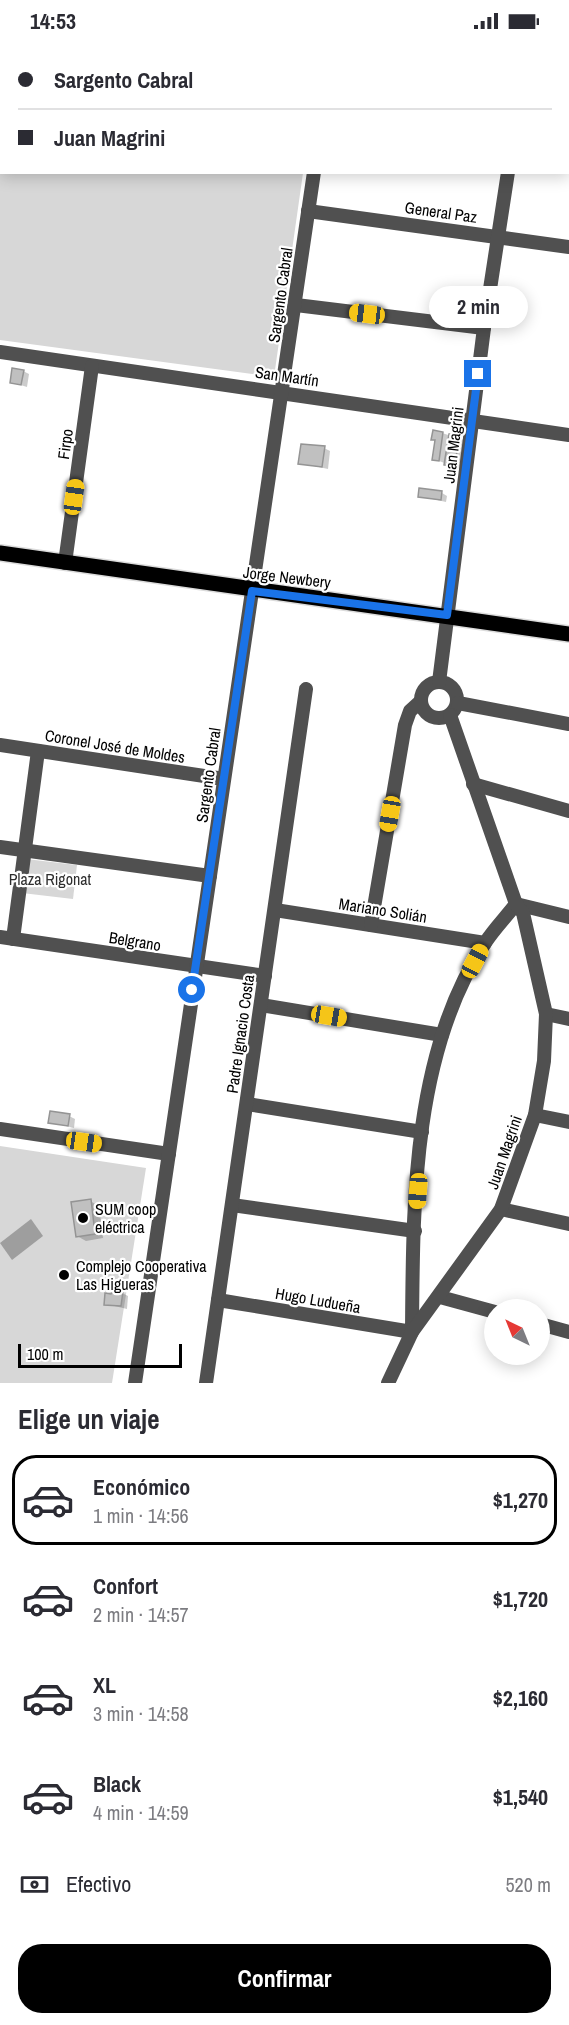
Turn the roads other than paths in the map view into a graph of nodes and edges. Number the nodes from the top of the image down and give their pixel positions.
1 (314, 174) edge
2 (508, 174) edge
3 (309, 211) junction
4 (499, 236) junction
5 (569, 247) edge
6 (296, 305) junction
7 (484, 328) junction
8 (0, 352) edge
9 (92, 366) junction
10 (283, 393) junction
11 (473, 420) junction
12 (569, 435) edge
13 (0, 554) edge
14 (65, 563) junction
15 (252, 591) junction
16 (447, 615) junction
17 (569, 634) edge
18 (439, 682) junction
19 (306, 689) dead end
20 (421, 700) junction
21 (458, 703) junction
22 (450, 716) junction
23 (569, 724) edge
24 (0, 745) edge
25 (38, 751) junction
26 (224, 779) junction
27 (473, 784) junction
28 (569, 811) edge
29 (0, 847) edge
30 (26, 851) junction
31 (210, 876) junction
32 (516, 904) junction
33 (275, 910) junction
34 (569, 916) edge
35 (372, 925) junction
36 (7, 938) edge
37 (485, 943) junction
38 (195, 967) junction
39 (266, 976) junction
40 (261, 1005) junction
41 (546, 1014) junction
42 (569, 1019) edge
43 (442, 1035) junction
44 (247, 1104) junction
45 (535, 1115) junction
46 (569, 1122) edge
47 (0, 1129) edge
48 (422, 1132) junction
49 (169, 1154) junction
50 (232, 1205) junction
51 (501, 1209) junction
52 (569, 1224) edge
53 (415, 1231) junction
54 (440, 1297) junction
55 (218, 1300) junction
56 (484, 1309) edge
57 (550, 1327) edge
58 (412, 1332) junction
59 (569, 1332) edge
60 (392, 1382) edge
61 (135, 1383) edge
62 (206, 1383) edge

1 - 3 street, Sargento Cabral
2 - 4 street, Juan Magrini
3 - 4 street, General Paz
3 - 6 street, Sargento Cabral
4 - 5 street, General Paz
4 - 7 street, Juan Magrini
6 - 7 street
6 - 10 street, Sargento Cabral
7 - 11 street, Juan Magrini
8 - 9 street, San Martín
9 - 10 street, San Martín
9 - 14 street, Firpo
10 - 11 street, San Martín
10 - 15 street, Sargento Cabral
11 - 12 street, San Martín
11 - 16 street, Juan Magrini
13 - 14 main road, Jorge Newbery
14 - 15 main road, Jorge Newbery
15 - 16 main road, Jorge Newbery
15 - 26 street, Sargento Cabral
16 - 17 main road, Jorge Newbery
16 - 18 street, Juan Magrini
18 - 20 street
18 - 21 street
19 - 33 street, Padre Ignacio Costa
20 - 22 street
20 - 35 street
21 - 22 street
21 - 23 street
22 - 27 street, Juan Magrini
24 - 25 street, Coronel José de Moldes
25 - 26 street, Coronel José de Moldes
25 - 30 street
26 - 31 street, Sargento Cabral
27 - 28 street
27 - 32 street, Juan Magrini
29 - 30 street
30 - 31 street
30 - 36 street
31 - 38 street, Sargento Cabral
32 - 34 street
32 - 37 street
32 - 41 street, Juan Magrini
33 - 35 street, Mariano Solián
33 - 39 street, Padre Ignacio Costa
35 - 37 street, Mariano Solián
36 - 38 street, Belgrano
37 - 43 street
38 - 39 street, Belgrano
38 - 49 street, Sargento Cabral
39 - 40 street, Padre Ignacio Costa
40 - 43 street
40 - 44 street, Padre Ignacio Costa
41 - 42 street
41 - 45 street, Juan Magrini
43 - 48 street
44 - 48 street
44 - 50 street, Padre Ignacio Costa
45 - 46 street
45 - 51 street, Juan Magrini
47 - 49 street
48 - 53 street
49 - 61 street, Sargento Cabral
50 - 53 street
50 - 55 street, Padre Ignacio Costa
51 - 52 street
51 - 54 street, Juan Magrini
53 - 58 street
54 - 56 street
54 - 58 street, Juan Magrini
55 - 58 street, Hugo Ludueña
55 - 62 street, Padre Ignacio Costa
57 - 59 street
58 - 60 street, Juan Magrini

